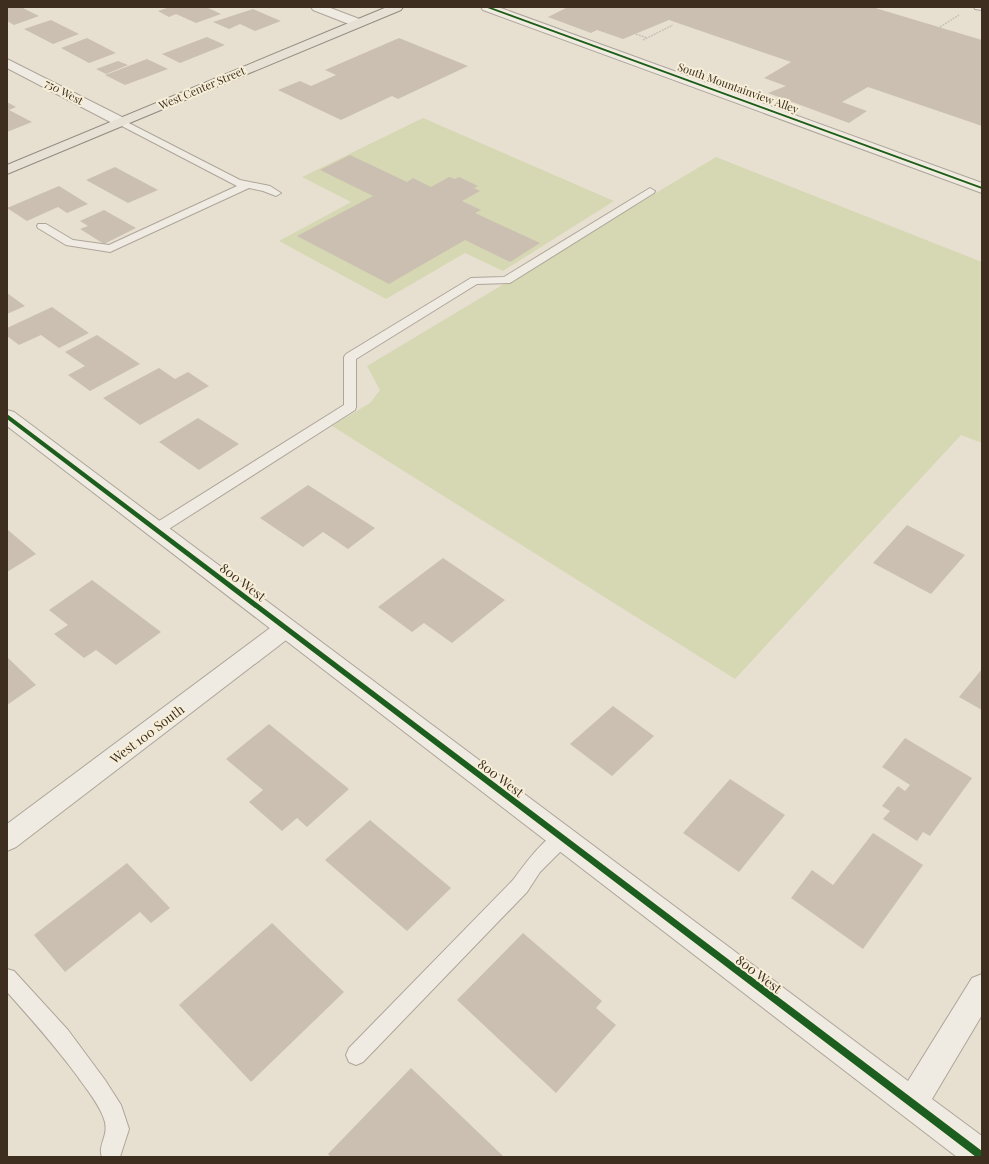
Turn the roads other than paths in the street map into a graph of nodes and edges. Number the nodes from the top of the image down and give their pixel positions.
1 (317, 7) edge
2 (397, 7) edge
3 (487, 7) edge
4 (978, 7) edge
5 (982, 8) edge
6 (358, 23) junction
7 (7, 62) edge
8 (121, 122) junction
9 (7, 170) edge
10 (248, 185) junction
11 (982, 188) edge
12 (650, 191) dead end
13 (276, 193) dead end
14 (42, 226) dead end
15 (7, 416) edge
16 (156, 530) junction
17 (286, 628) junction
18 (562, 838) junction
19 (7, 839) edge
20 (7, 978) edge
21 (982, 988) edge
22 (356, 1055) dead end
23 (912, 1103) junction
24 (111, 1152) dead end
25 (982, 1156) edge

1 - 6 street
2 - 6 main road, West Center Street
3 - 11 street, South Mountainview Alley
4 - 5 lane
6 - 8 main road, West Center Street
7 - 8 street, 750 West
8 - 9 main road, West Center Street
8 - 10 lane
10 - 13 lane
10 - 14 lane
12 - 16 lane
15 - 16 street, 800 West
16 - 17 street, 800 West
17 - 18 street, 800 West
17 - 19 street, West 100 South
18 - 22 lane
18 - 23 street, 800 West
20 - 24 lane
21 - 23 street
23 - 25 street, 800 West

